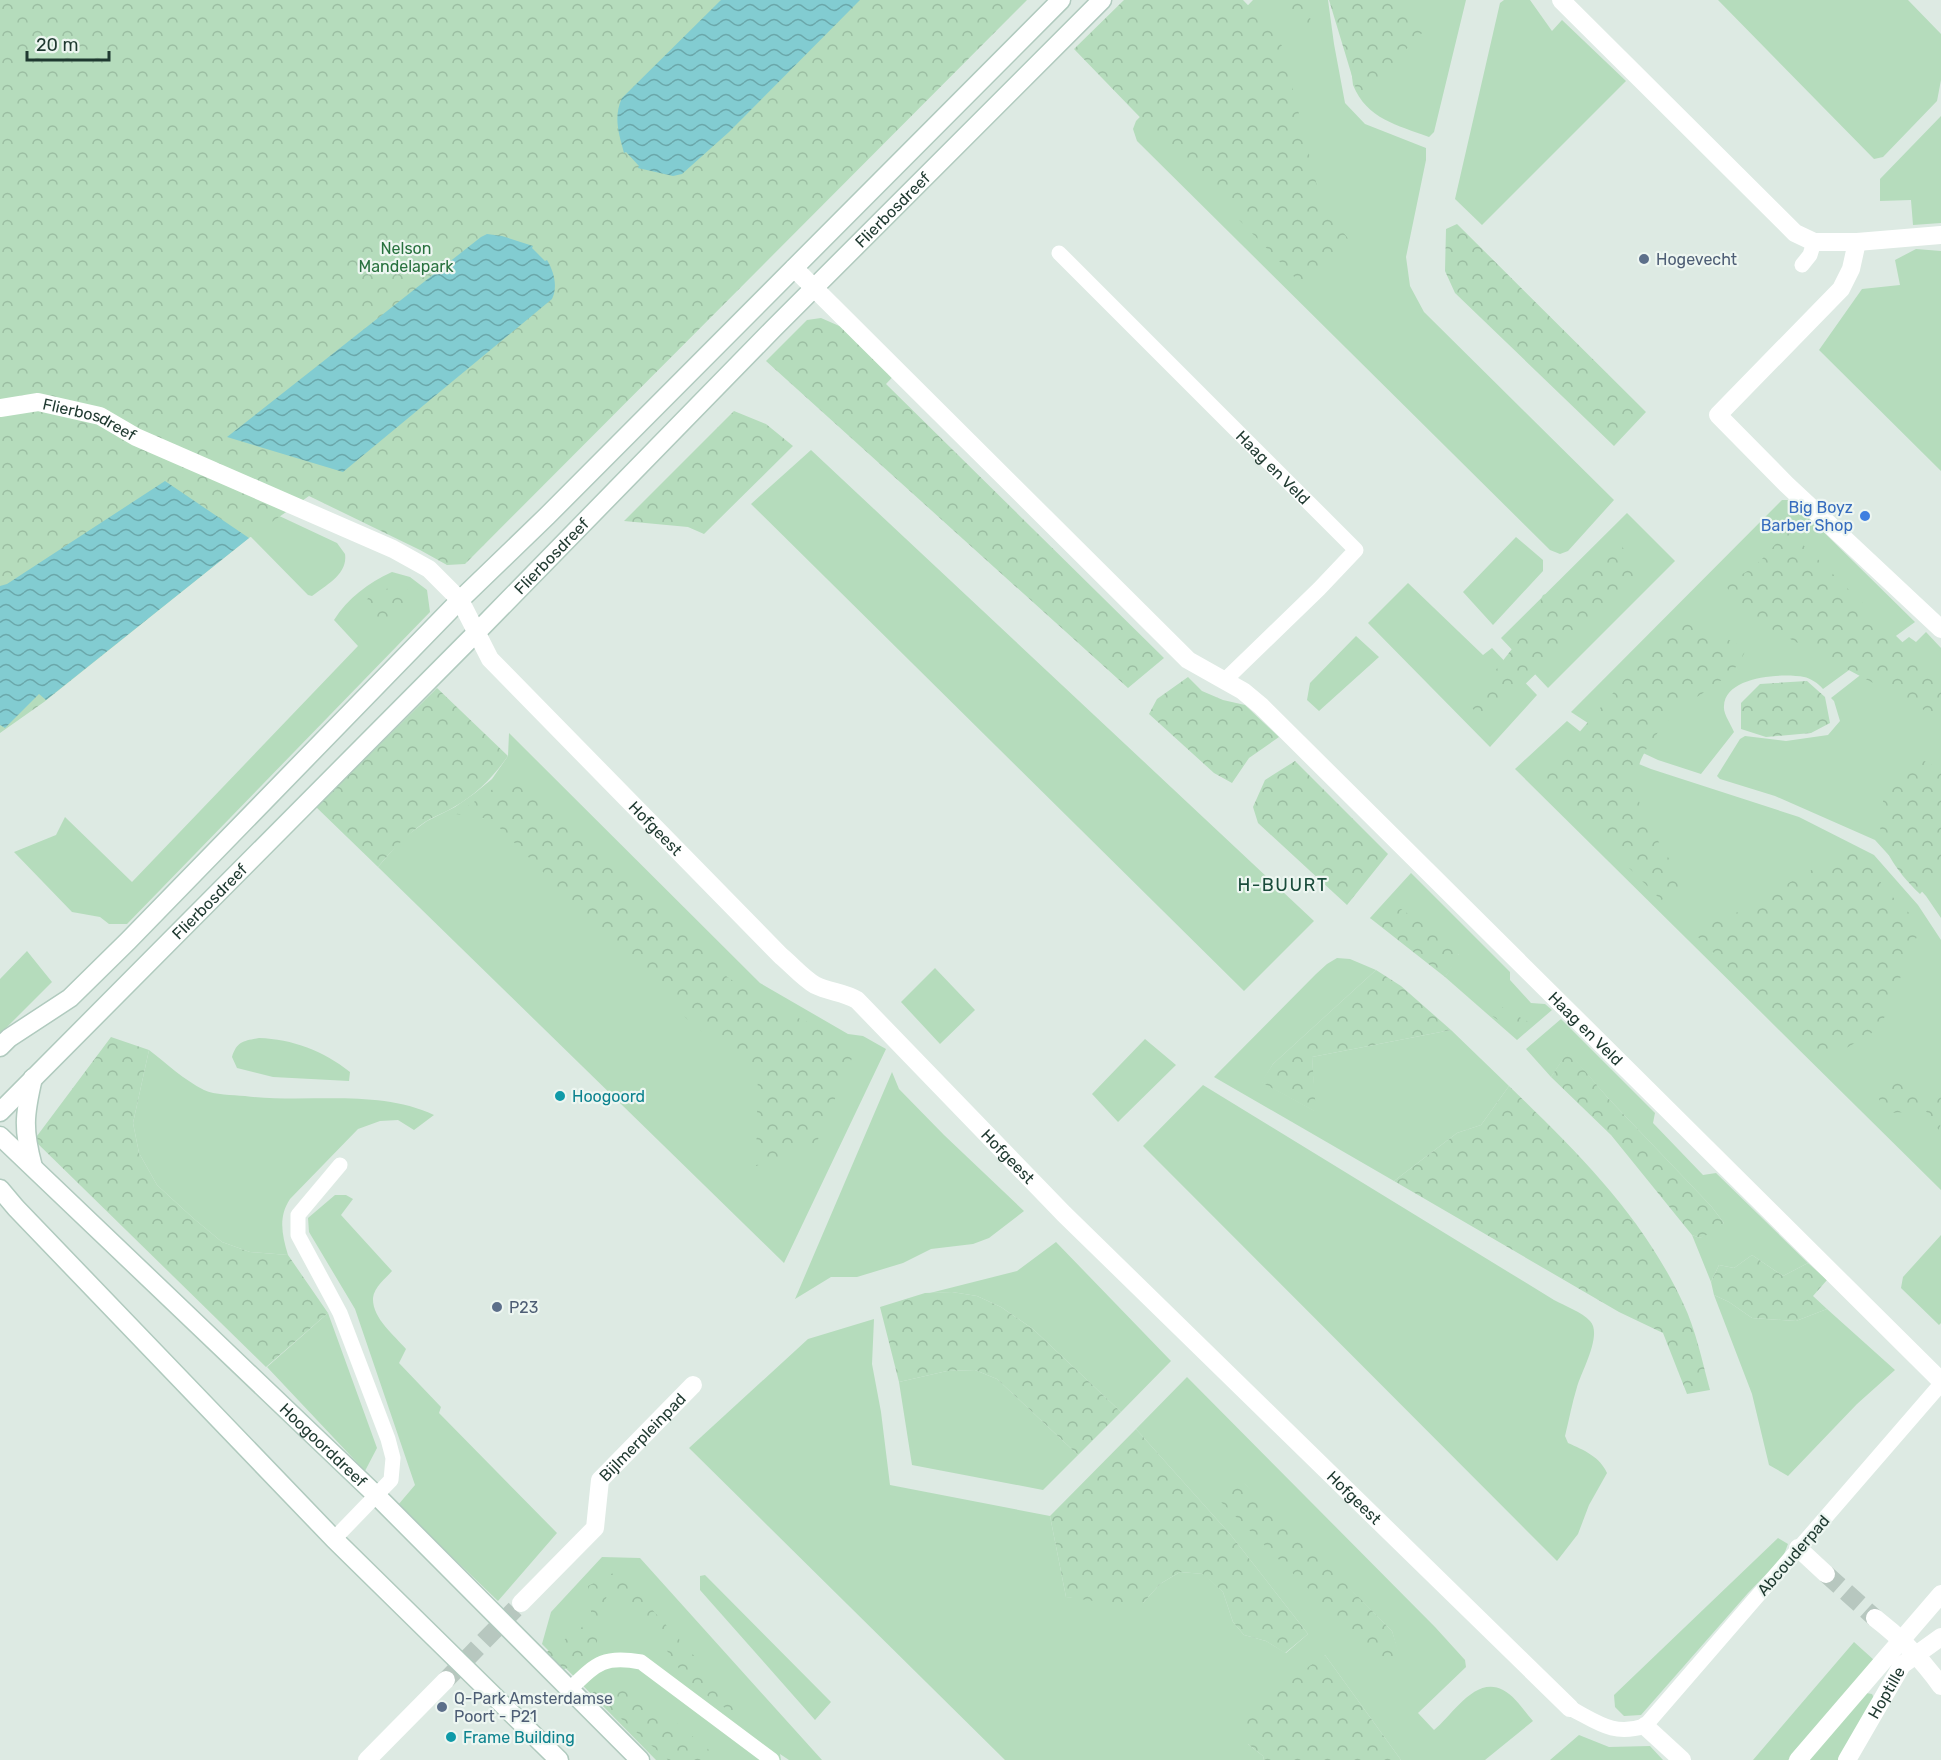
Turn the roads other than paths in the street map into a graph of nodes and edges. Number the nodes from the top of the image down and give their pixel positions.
1 (1061, 0) edge
2 (1102, 0) edge
3 (1562, 0) edge
4 (1941, 235) edge
5 (1814, 242) junction
6 (1857, 242) junction
7 (1059, 253) dead end
8 (1802, 265) dead end
9 (794, 268) junction
10 (814, 289) junction
11 (0, 408) edge
12 (460, 600) junction
13 (1941, 629) edge
14 (477, 632) junction
15 (1224, 681) junction
16 (0, 1047) edge
17 (33, 1078) junction
18 (0, 1112) edge
19 (0, 1136) edge
20 (340, 1165) dead end
21 (33, 1167) junction
22 (0, 1189) edge
23 (8, 1206) edge
24 (1941, 1383) edge
25 (693, 1386) dead end
26 (376, 1495) junction
27 (334, 1539) junction
28 (1798, 1548) junction
29 (1826, 1574) tunnel mouth
30 (1941, 1594) edge
31 (521, 1603) tunnel mouth
32 (1875, 1618) tunnel mouth
33 (1941, 1637) edge
34 (1903, 1640) junction
35 (1916, 1654) junction
36 (446, 1680) tunnel mouth
37 (1941, 1686) edge
38 (570, 1689) junction
39 (1570, 1708) joint
40 (1645, 1726) junction
41 (367, 1760) edge
42 (559, 1760) edge
43 (640, 1760) edge
44 (772, 1760) edge
45 (1682, 1760) edge
46 (1798, 1760) edge
47 (1846, 1760) edge

1 - 9 street, Flierbosdreef
2 - 10 street, Flierbosdreef
3 - 5 street
4 - 6 street
5 - 6 street
5 - 8 lane
6 - 13 street
7 - 15 lane, Haag en Veld
9 - 10 street, Haag en Veld
9 - 12 street, Flierbosdreef
10 - 14 street, Flierbosdreef
10 - 15 street, Haag en Veld
11 - 12 street, Flierbosdreef
12 - 14 street, Hofgeest
12 - 16 street, Flierbosdreef
14 - 17 street, Flierbosdreef
14 - 39 street, Hofgeest
15 - 24 street, Haag en Veld
17 - 18 street, Flierbosdreef
17 - 21 street
19 - 21 street, Hoogoorddreef
20 - 26 lane
21 - 26 street, Hoogoorddreef
22 - 23 street
23 - 27 street
24 - 28 lane, Abcouderpad
25 - 31 street, Bijlmerpleinpad
26 - 27 lane
26 - 38 street, Hoogoorddreef
27 - 42 street
28 - 29 street
28 - 40 lane, Abcouderpad
30 - 34 street
32 - 34 street
33 - 35 street, Hoptille
34 - 35 street
34 - 46 street
35 - 37 street
35 - 47 street, Hoptille
36 - 41 street
38 - 43 street, Hoogoorddreef
38 - 44 lane
39 - 40 lane
40 - 45 street

